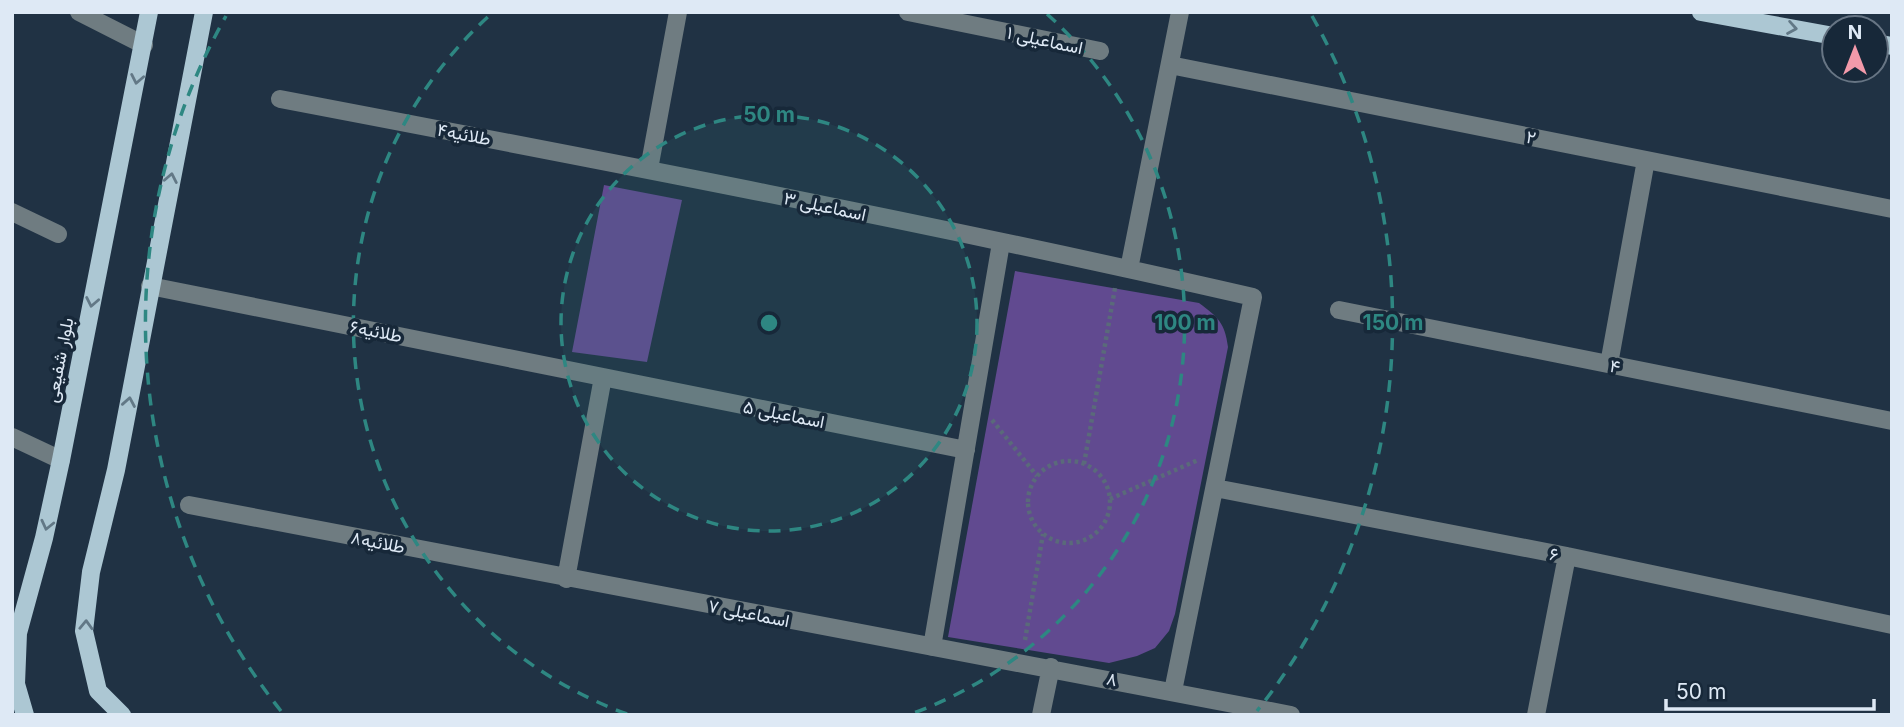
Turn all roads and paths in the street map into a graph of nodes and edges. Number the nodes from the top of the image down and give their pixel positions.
1 (79, 12) edge
2 (149, 12) edge
3 (204, 12) edge
4 (678, 12) edge
5 (908, 12) edge
6 (1180, 12) edge
7 (1701, 12) edge
8 (1820, 33) edge
9 (144, 45) junction
10 (1100, 51) dead end
11 (1170, 65) junction
12 (279, 99) dead end
13 (1646, 160) junction
14 (649, 169) junction
15 (1892, 209) edge
16 (12, 212) edge
17 (58, 234) dead end
18 (1001, 243) junction
19 (1124, 267) junction
20 (150, 286) junction
21 (1339, 310) dead end
22 (1609, 364) junction
23 (603, 377) junction
24 (975, 397) junction
25 (1892, 421) edge
26 (12, 437) edge
27 (966, 450) junction
28 (1222, 450) junction
29 (61, 460) junction
30 (1084, 464) junction
31 (1037, 477) junction
32 (1216, 488) junction
33 (1110, 499) junction
34 (189, 506) dead end
35 (1043, 534) junction
36 (1567, 556) junction
37 (566, 579) junction
38 (1892, 625) edge
39 (932, 647) junction
40 (1021, 662) junction
41 (1051, 667) junction
42 (1173, 691) junction
43 (24, 715) edge
44 (122, 715) edge
45 (1041, 715) edge
46 (1291, 715) edge
47 (1536, 715) edge

1 - 9 street
2 - 9 main road, بلوار شفیعی
20 -> 3 main road
4 - 14 street
5 - 10 street, اسماعیلی ۱
6 - 11 street
7 -> 8 main road
9 -> 29 main road, بلوار شفیعی
11 - 13 street, ۲
11 - 19 street
12 - 14 street, طلائیه۴
13 - 15 street, ۲
13 - 22 street
14 - 18 street, اسماعیلی ۳
16 - 17 street
18 - 19 street, اسماعیلی ۳
18 - 24 street
19 - 28 street, اسماعیلی ۳
19 - 30 path
20 - 23 street, طلائیه۶
44 -> 20 main road
21 - 22 street, ۴
22 - 25 street, ۴
23 - 27 street, اسماعیلی ۵
23 - 37 street
24 - 27 street
24 - 31 path
26 - 29 street
27 - 39 street
28 - 32 street
28 - 33 path
29 -> 43 main road, بلوار شفیعی
30 - 31 path
30 - 33 path
31 - 35 path
32 - 36 street, ۶
32 - 42 street
33 - 35 path
34 - 37 street, طلائیه۸
35 - 40 path
36 - 38 street, ۶
36 - 47 street
37 - 39 street, اسماعیلی ۷
39 - 40 street, ۸
40 - 41 street, ۸
41 - 42 street, ۸
41 - 45 street
42 - 46 street, ۸

